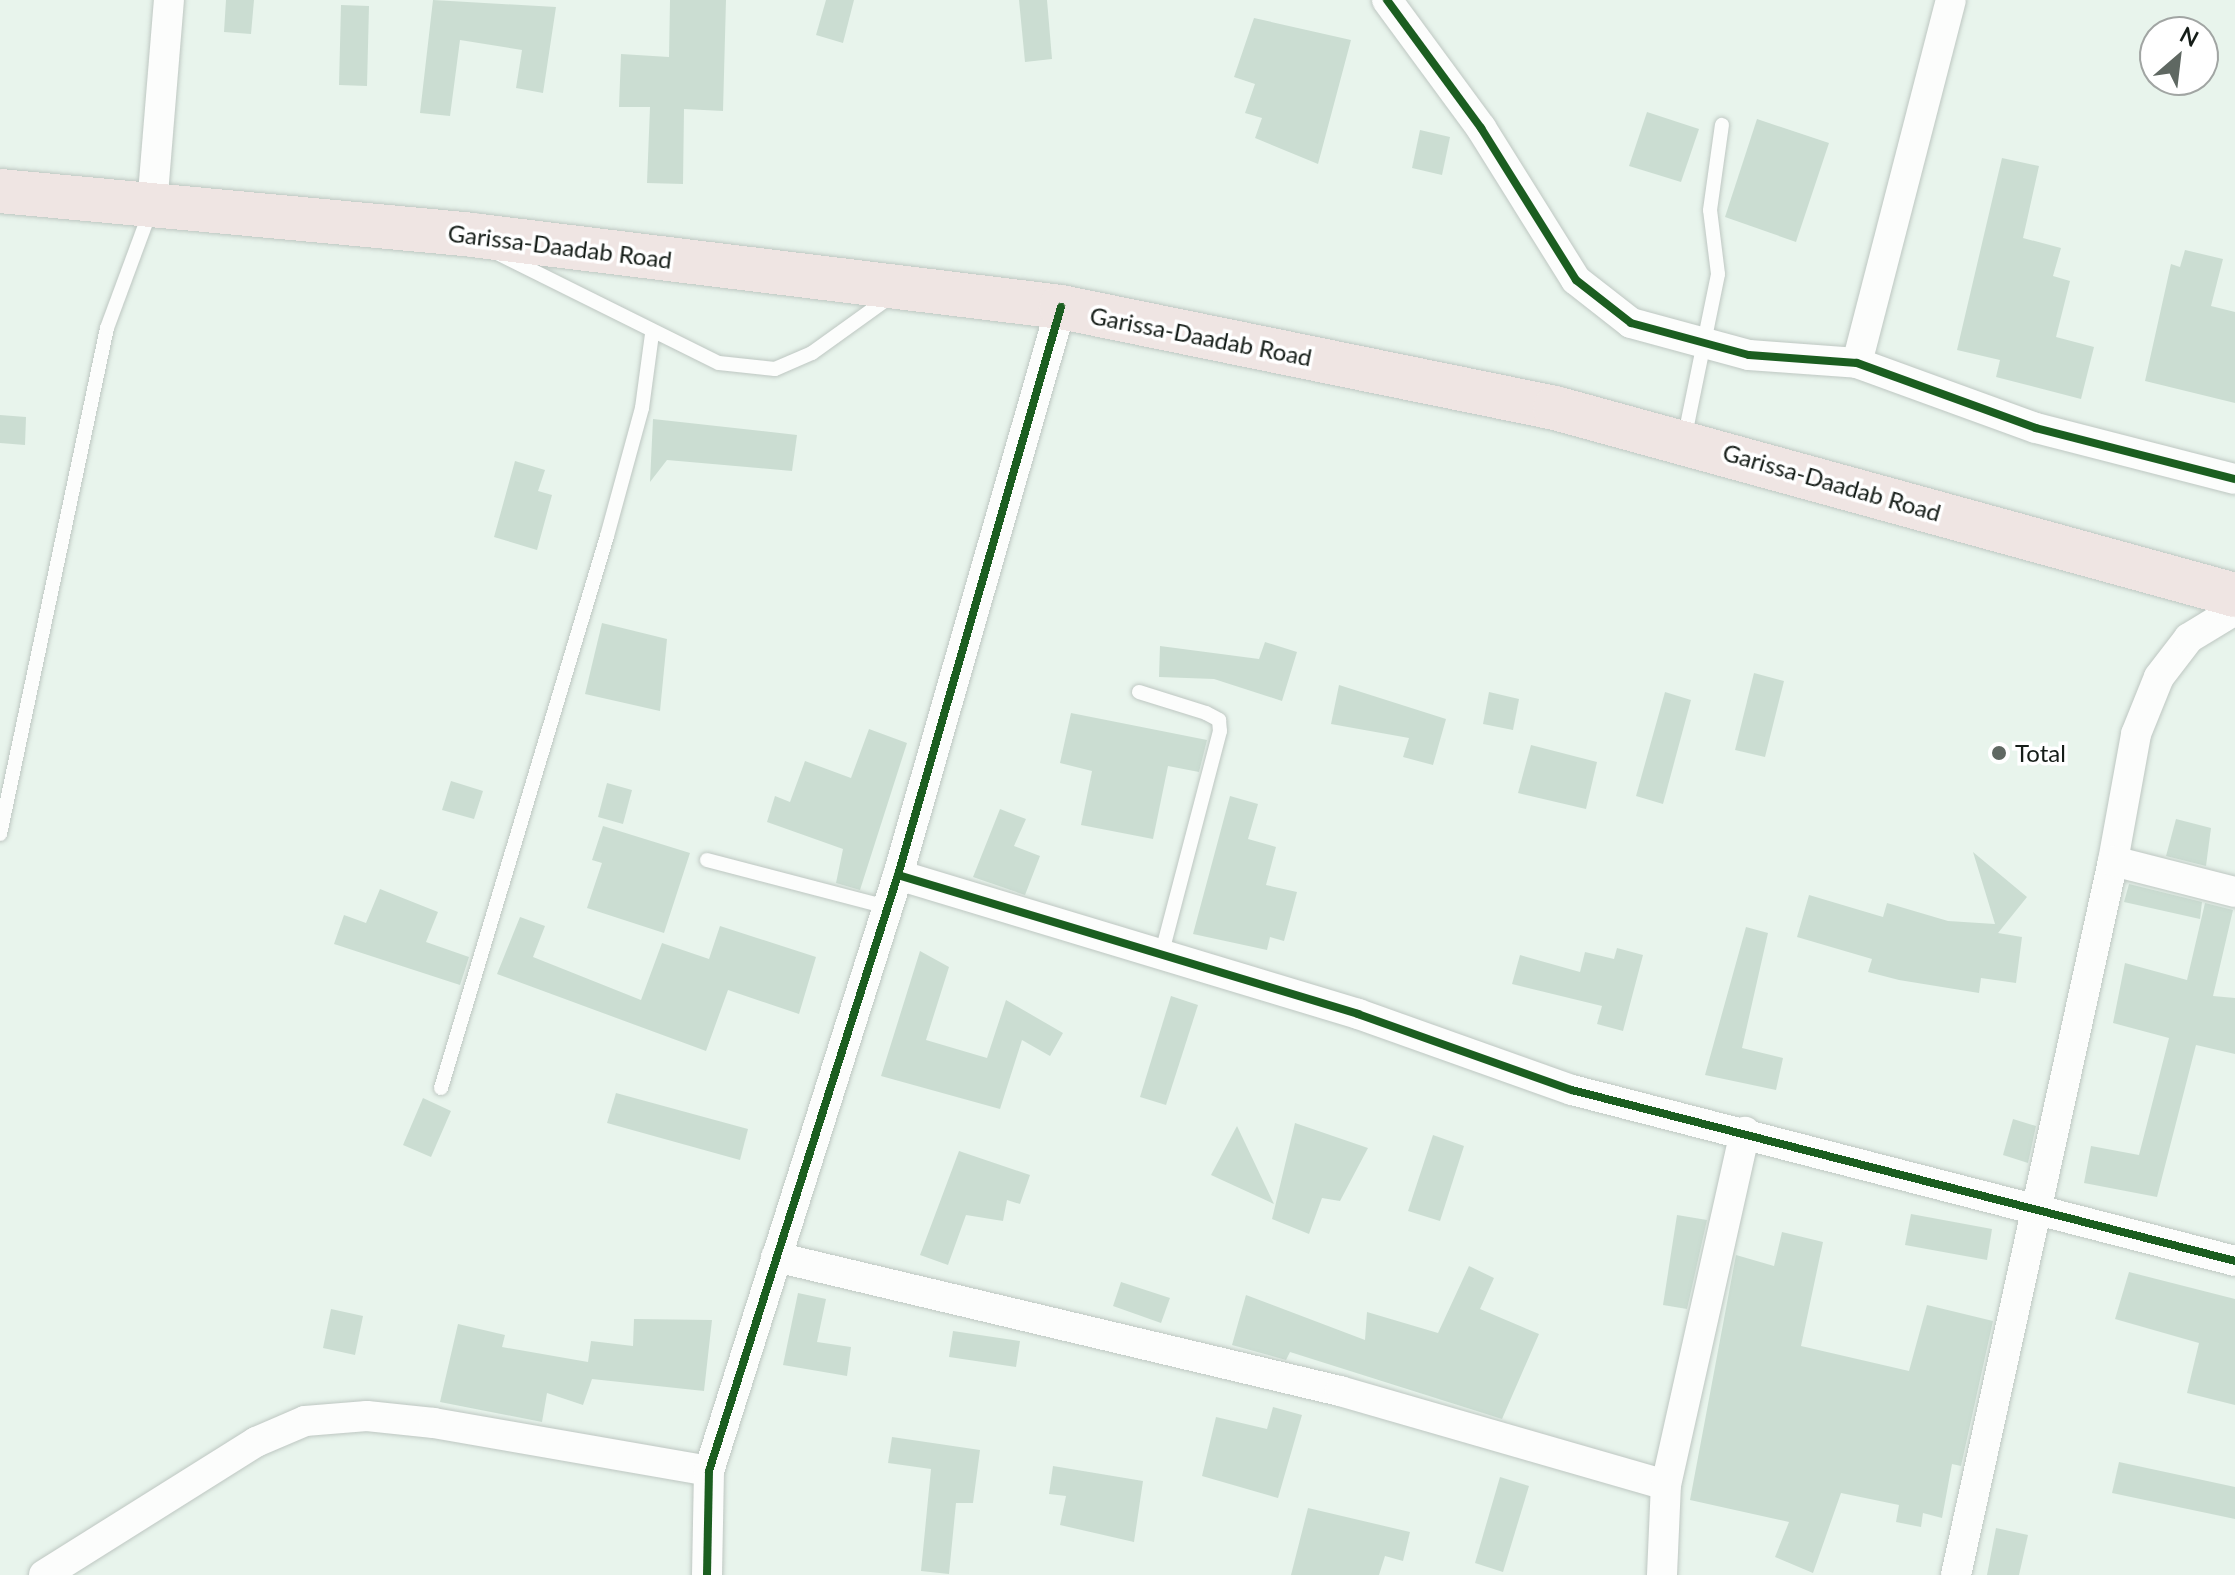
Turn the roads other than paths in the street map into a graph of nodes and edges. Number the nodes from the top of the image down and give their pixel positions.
1 (169, 0) edge
2 (1387, 0) edge
3 (1951, 0) edge
4 (1722, 125) dead end
5 (0, 191) edge
6 (152, 206) junction
7 (472, 235) junction
8 (901, 288) junction
9 (1061, 307) junction
10 (652, 334) junction
11 (1704, 346) junction
12 (1857, 363) junction
13 (1684, 440) junction
14 (2235, 479) edge
15 (2235, 595) edge
16 (2235, 610) edge
17 (1139, 692) dead end
18 (0, 834) edge
19 (707, 860) dead end
20 (2113, 861) junction
21 (898, 875) junction
22 (2235, 892) edge
23 (888, 907) junction
24 (1162, 952) junction
25 (441, 1088) dead end
26 (1745, 1132) junction
27 (2040, 1212) junction
28 (776, 1257) junction
29 (2235, 1261) edge
30 (709, 1471) junction
31 (1666, 1485) junction
32 (44, 1575) edge
33 (707, 1575) edge
34 (1662, 1575) edge
35 (1956, 1575) edge

1 - 6 street
2 - 11 street
3 - 12 street
4 - 11 lane
5 - 6 highway, Garissa-Daadab Road
6 - 7 highway, Garissa-Daadab Road
6 - 18 lane
7 - 8 highway, Garissa-Daadab Road
7 - 10 lane
8 - 9 highway, Garissa-Daadab Road
8 - 10 lane
9 - 13 highway, Garissa-Daadab Road
9 - 21 street
10 - 25 lane
11 - 12 street
11 - 13 lane
12 - 14 street
13 - 15 highway, Garissa-Daadab Road
16 - 20 street
17 - 24 lane
19 - 23 lane
20 - 22 street
20 - 27 street
21 - 23 street
21 - 24 street
23 - 28 street
24 - 26 street
26 - 27 street
26 - 31 street
27 - 29 street
27 - 35 street
28 - 30 street
28 - 31 street
30 - 32 street
30 - 33 street
31 - 34 street

